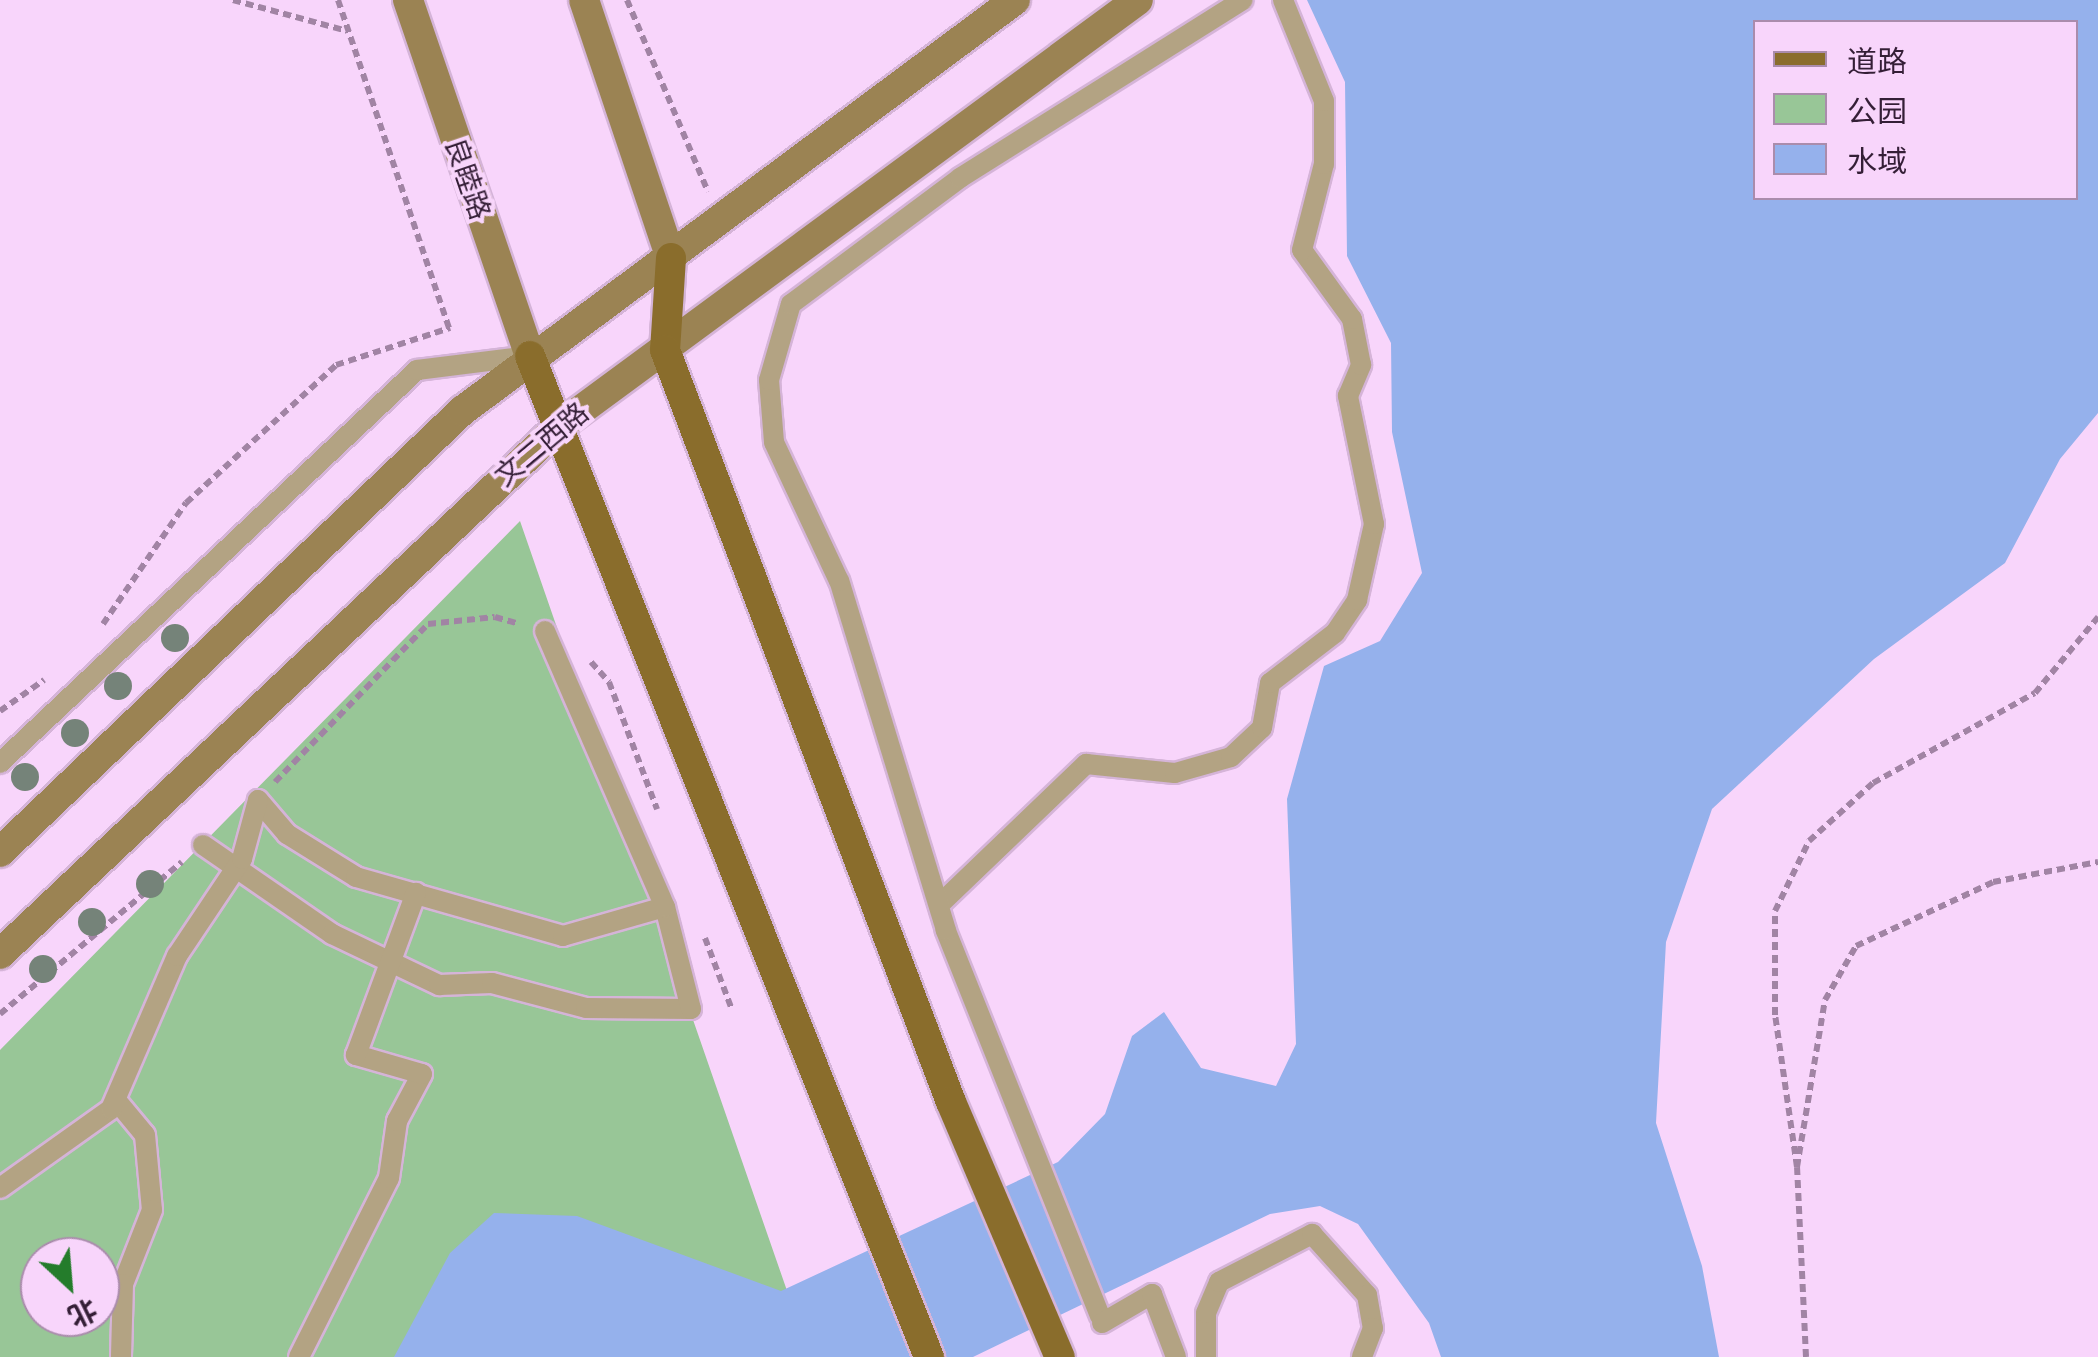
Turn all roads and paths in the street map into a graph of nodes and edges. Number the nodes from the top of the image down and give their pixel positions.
1 (233, 0) edge
2 (338, 0) edge
3 (408, 0) edge
4 (584, 0) edge
5 (627, 0) edge
6 (1016, 0) edge
7 (1138, 0) edge
8 (1242, 0) edge
9 (1283, 0) edge
10 (347, 31) junction
11 (721, 220) junction
12 (671, 258) junction
13 (450, 328) junction
14 (665, 350) junction
15 (530, 356) junction
16 (463, 364) junction
17 (562, 424) junction
18 (2098, 617) edge
19 (97, 631) dead end
20 (545, 631) junction
21 (59, 669) dead end
22 (0, 711) edge
23 (0, 763) edge
24 (258, 800) junction
25 (663, 826) dead end
26 (202, 845) joint
27 (0, 852) edge
28 (2098, 862) edge
29 (236, 868) junction
30 (416, 893) junction
31 (938, 904) junction
32 (665, 908) junction
33 (697, 916) dead end
34 (0, 954) edge
35 (390, 962) junction
36 (731, 1006) dead end
37 (0, 1014) edge
38 (116, 1100) junction
39 (1797, 1167) junction
40 (0, 1188) edge
41 (1056, 1348) edge
42 (121, 1357) edge
43 (299, 1357) edge
44 (930, 1357) edge
45 (1176, 1357) edge
46 (1206, 1357) edge
47 (1362, 1357) edge
48 (1806, 1357) edge

1 - 10 path
2 - 10 path
3 - 15 main road, 良睦路
4 - 12 main road
5 - 11 path
6 - 11 main road
7 - 14 main road, 文二西路
8 - 31 lane
9 - 31 lane
10 - 13 path
11 - 12 main road
12 - 14 main road
12 - 15 main road
13 - 16 path
13 - 19 path
14 - 17 main road, 文二西路
14 - 41 main road
15 - 16 lane
15 - 17 main road
15 - 27 main road
16 - 23 lane
17 - 34 main road, 文二西路
17 - 44 main road
18 - 39 path
20 - 24 path
20 - 25 path
20 - 32 lane
21 - 22 path
24 - 29 lane
24 - 30 lane
26 - 29 lane
26 - 37 path
28 - 39 path
29 - 35 lane
29 - 38 lane
30 - 32 lane
30 - 35 lane
31 - 45 lane
32 - 35 lane
33 - 36 path
35 - 43 lane
38 - 40 lane
38 - 42 lane
39 - 48 path
46 - 47 lane

